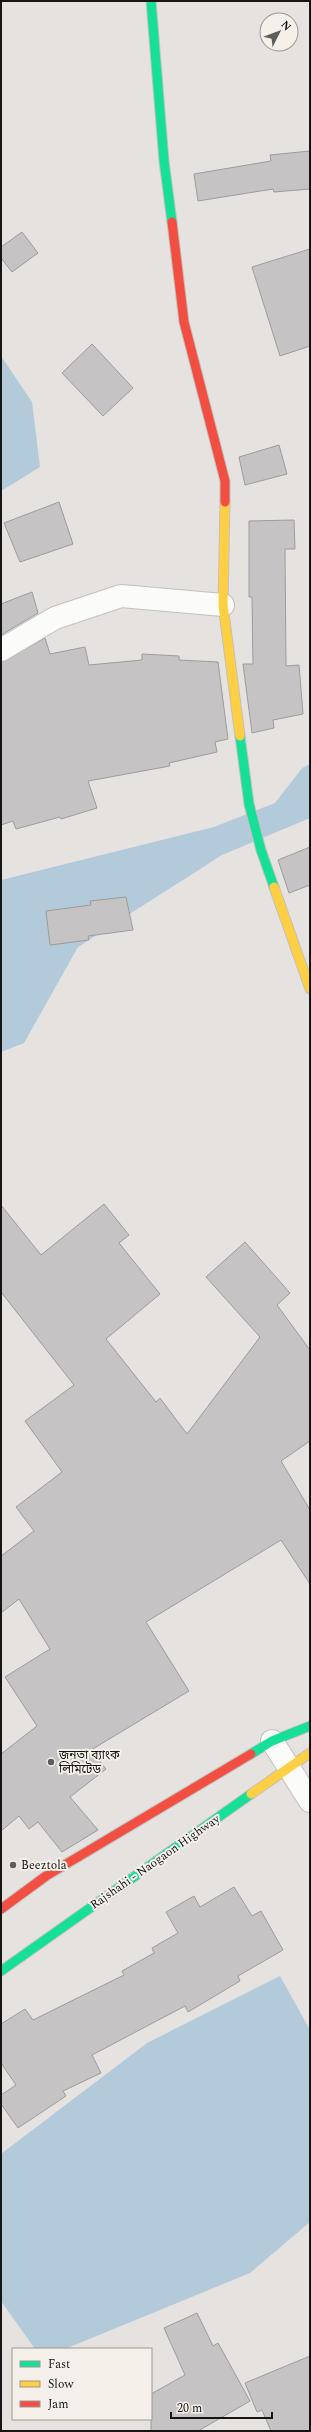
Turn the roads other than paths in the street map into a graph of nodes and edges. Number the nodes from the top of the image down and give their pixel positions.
1 (151, 1) edge
2 (223, 605) junction
3 (1, 650) edge
4 (310, 990) edge
5 (310, 1726) edge
6 (272, 1742) junction
7 (310, 1753) edge
8 (290, 1770) junction
9 (310, 1801) edge
10 (1, 1909) edge
11 (1, 1971) edge

1 - 2 street
2 - 3 street
2 - 4 street
5 - 6 street
6 - 8 street
6 - 10 street
7 - 8 street, Rajshahi - Naogaon Highway
8 - 9 street
8 - 11 street, Rajshahi - Naogaon Highway

